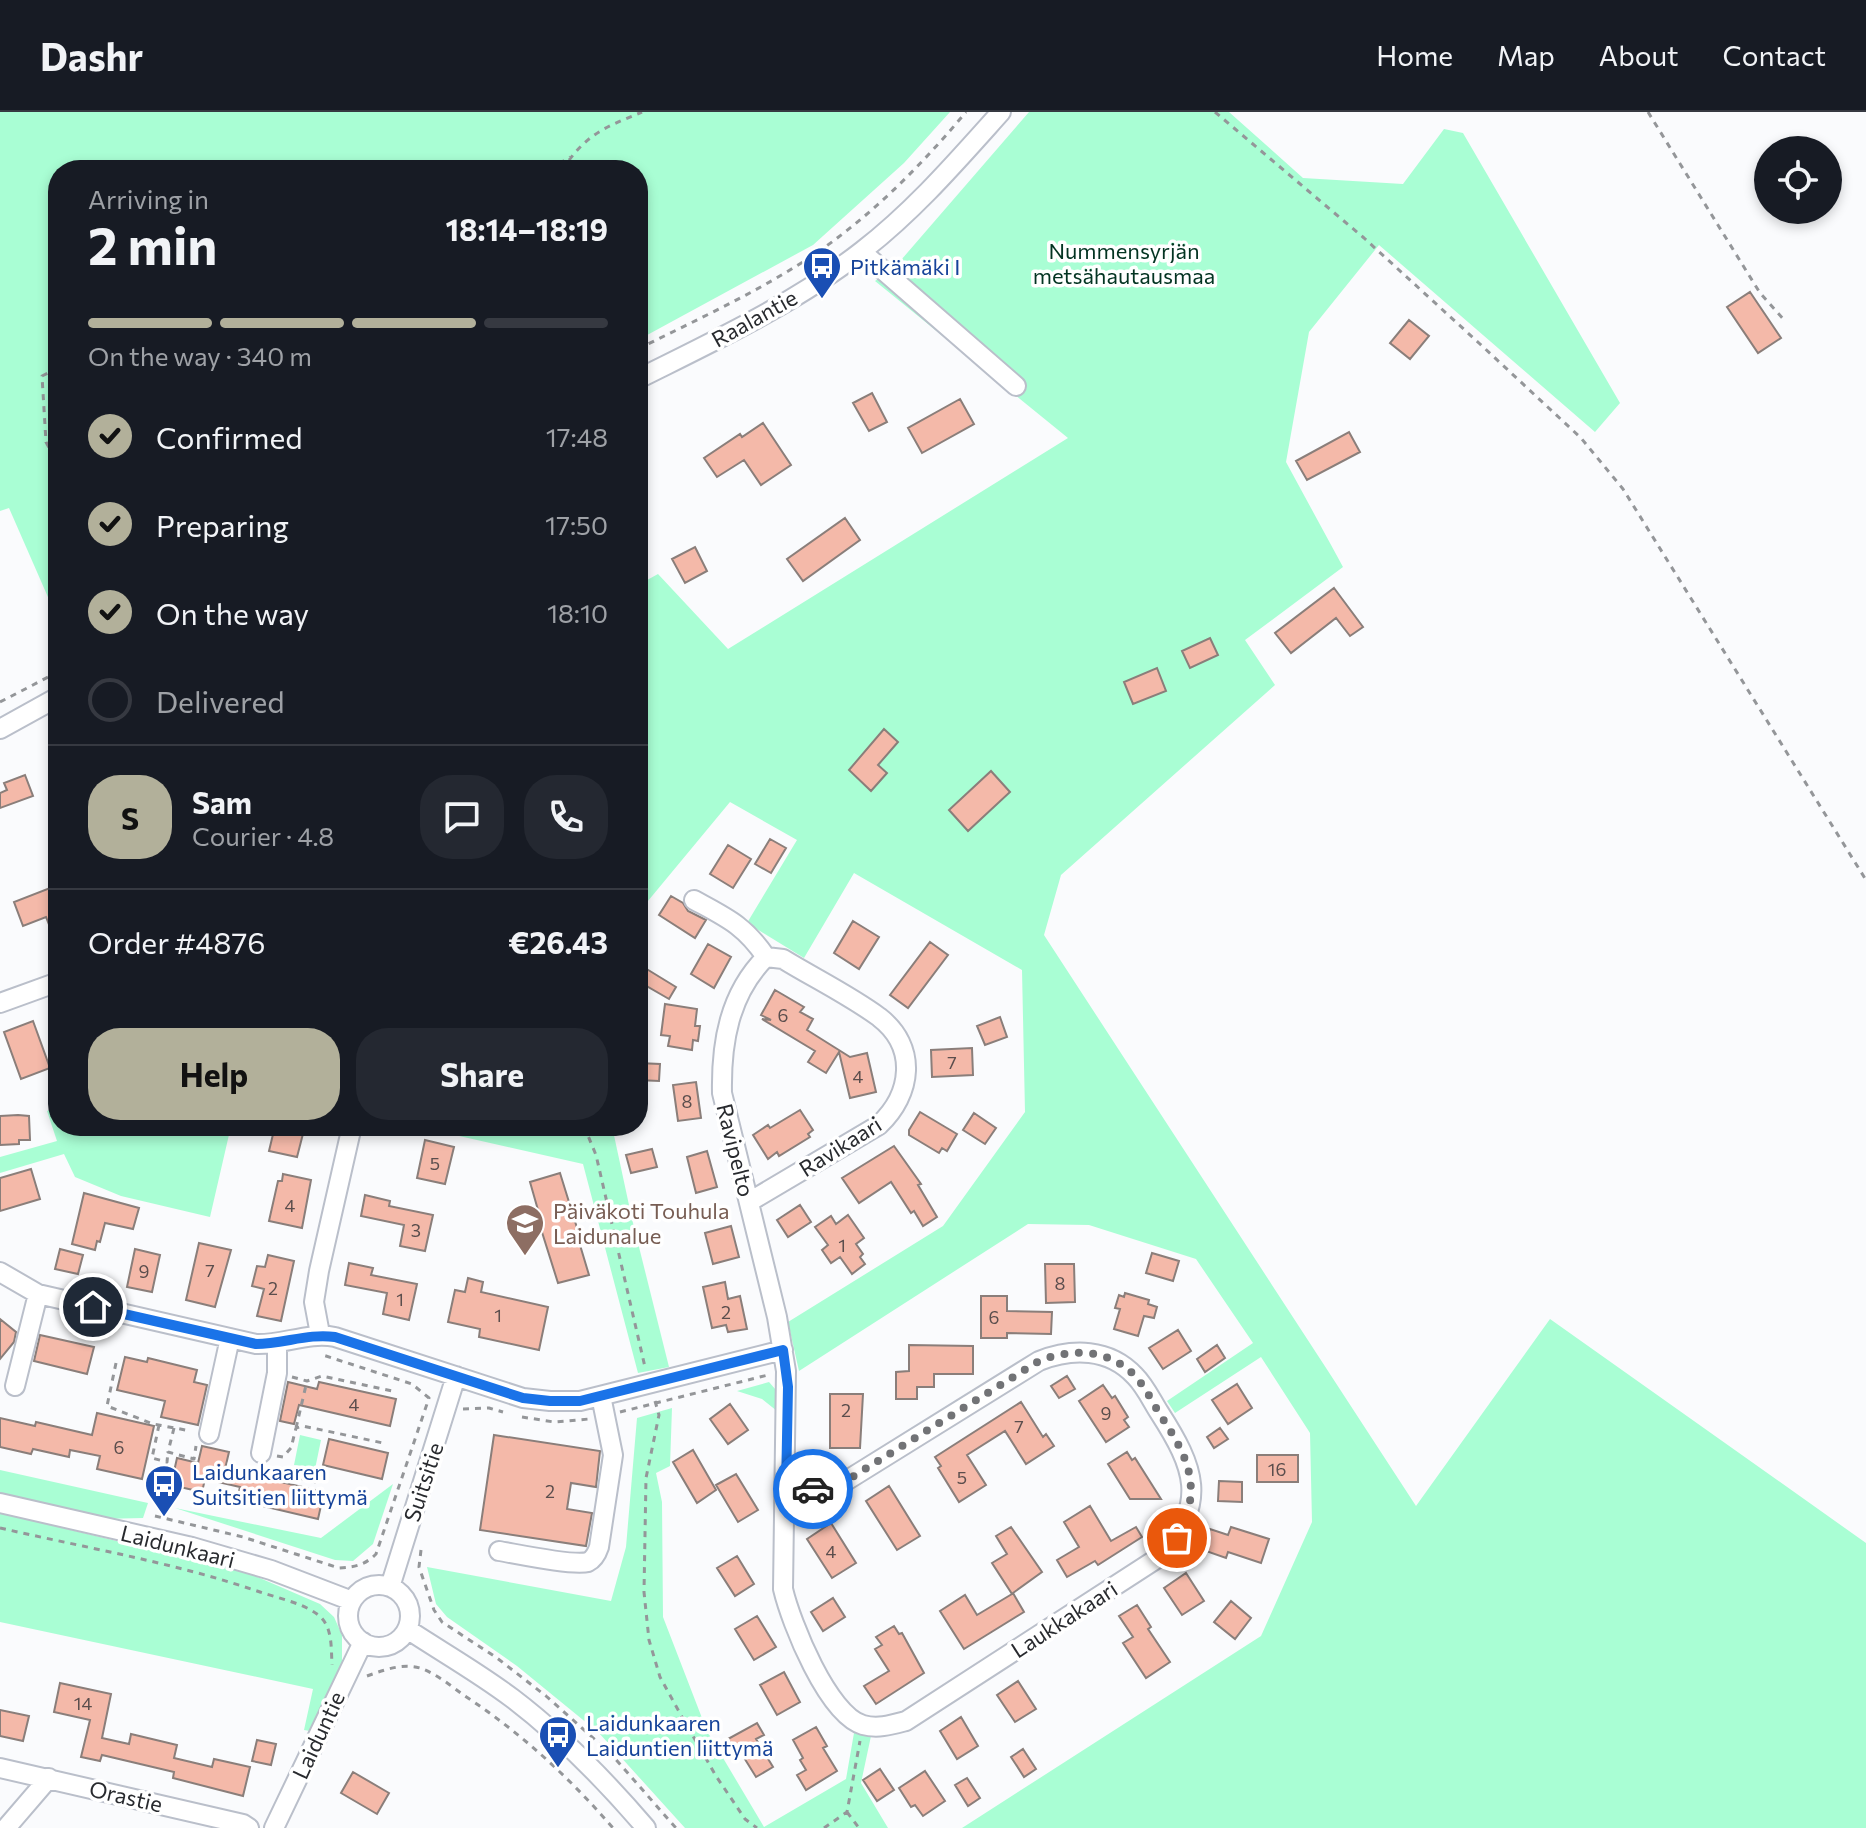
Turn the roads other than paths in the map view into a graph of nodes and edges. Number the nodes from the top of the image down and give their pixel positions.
1 (1001, 112) edge
2 (862, 252) junction
3 (648, 374) edge
4 (1016, 386) dead end
5 (48, 703) edge
6 (0, 729) edge
7 (694, 900) dead end
8 (766, 957) junction
9 (48, 986) edge
10 (0, 1003) edge
11 (350, 1136) edge
12 (749, 1202) junction
13 (0, 1272) edge
14 (38, 1294) junction
15 (320, 1334) junction
16 (230, 1338) junction
17 (277, 1344) junction
18 (783, 1350) junction
19 (456, 1376) junction
20 (15, 1386) dead end
21 (601, 1396) junction
22 (204, 1433) road end
23 (261, 1453) road end
24 (786, 1488) junction
25 (0, 1503) edge
26 (499, 1551) dead end
27 (390, 1587) junction
28 (352, 1601) junction
29 (407, 1629) junction
30 (363, 1642) junction
31 (861, 1725) joint
32 (0, 1768) edge
33 (49, 1778) junction
34 (6, 1828) edge
35 (249, 1828) edge
36 (274, 1828) edge
37 (646, 1828) edge

1 - 2 street, Raalantie
2 - 3 street, Raalantie
2 - 4 street
5 - 6 street
7 - 8 street
8 - 12 street, Ravipelto
8 - 12 street, Ravikaari
9 - 10 street
11 - 15 street
12 - 18 street, Ravipelto
13 - 14 street
14 - 16 street
14 - 20 street
15 - 17 street
15 - 19 street
16 - 17 street
16 - 22 street
17 - 23 street
18 - 21 street
18 - 24 street, Ravipelto
19 - 21 street
19 - 27 street, Suitsitie
21 - 26 street
24 - 31 street, Ravipelto
24 - 31 street, Laukkakaari
25 - 28 street, Laidunkaari
27 - 28 street
27 - 29 street
28 - 30 street
29 - 30 street
29 - 37 street
30 - 36 street, Laiduntie
32 - 33 street, Orastie
33 - 34 street
33 - 35 street, Orastie

